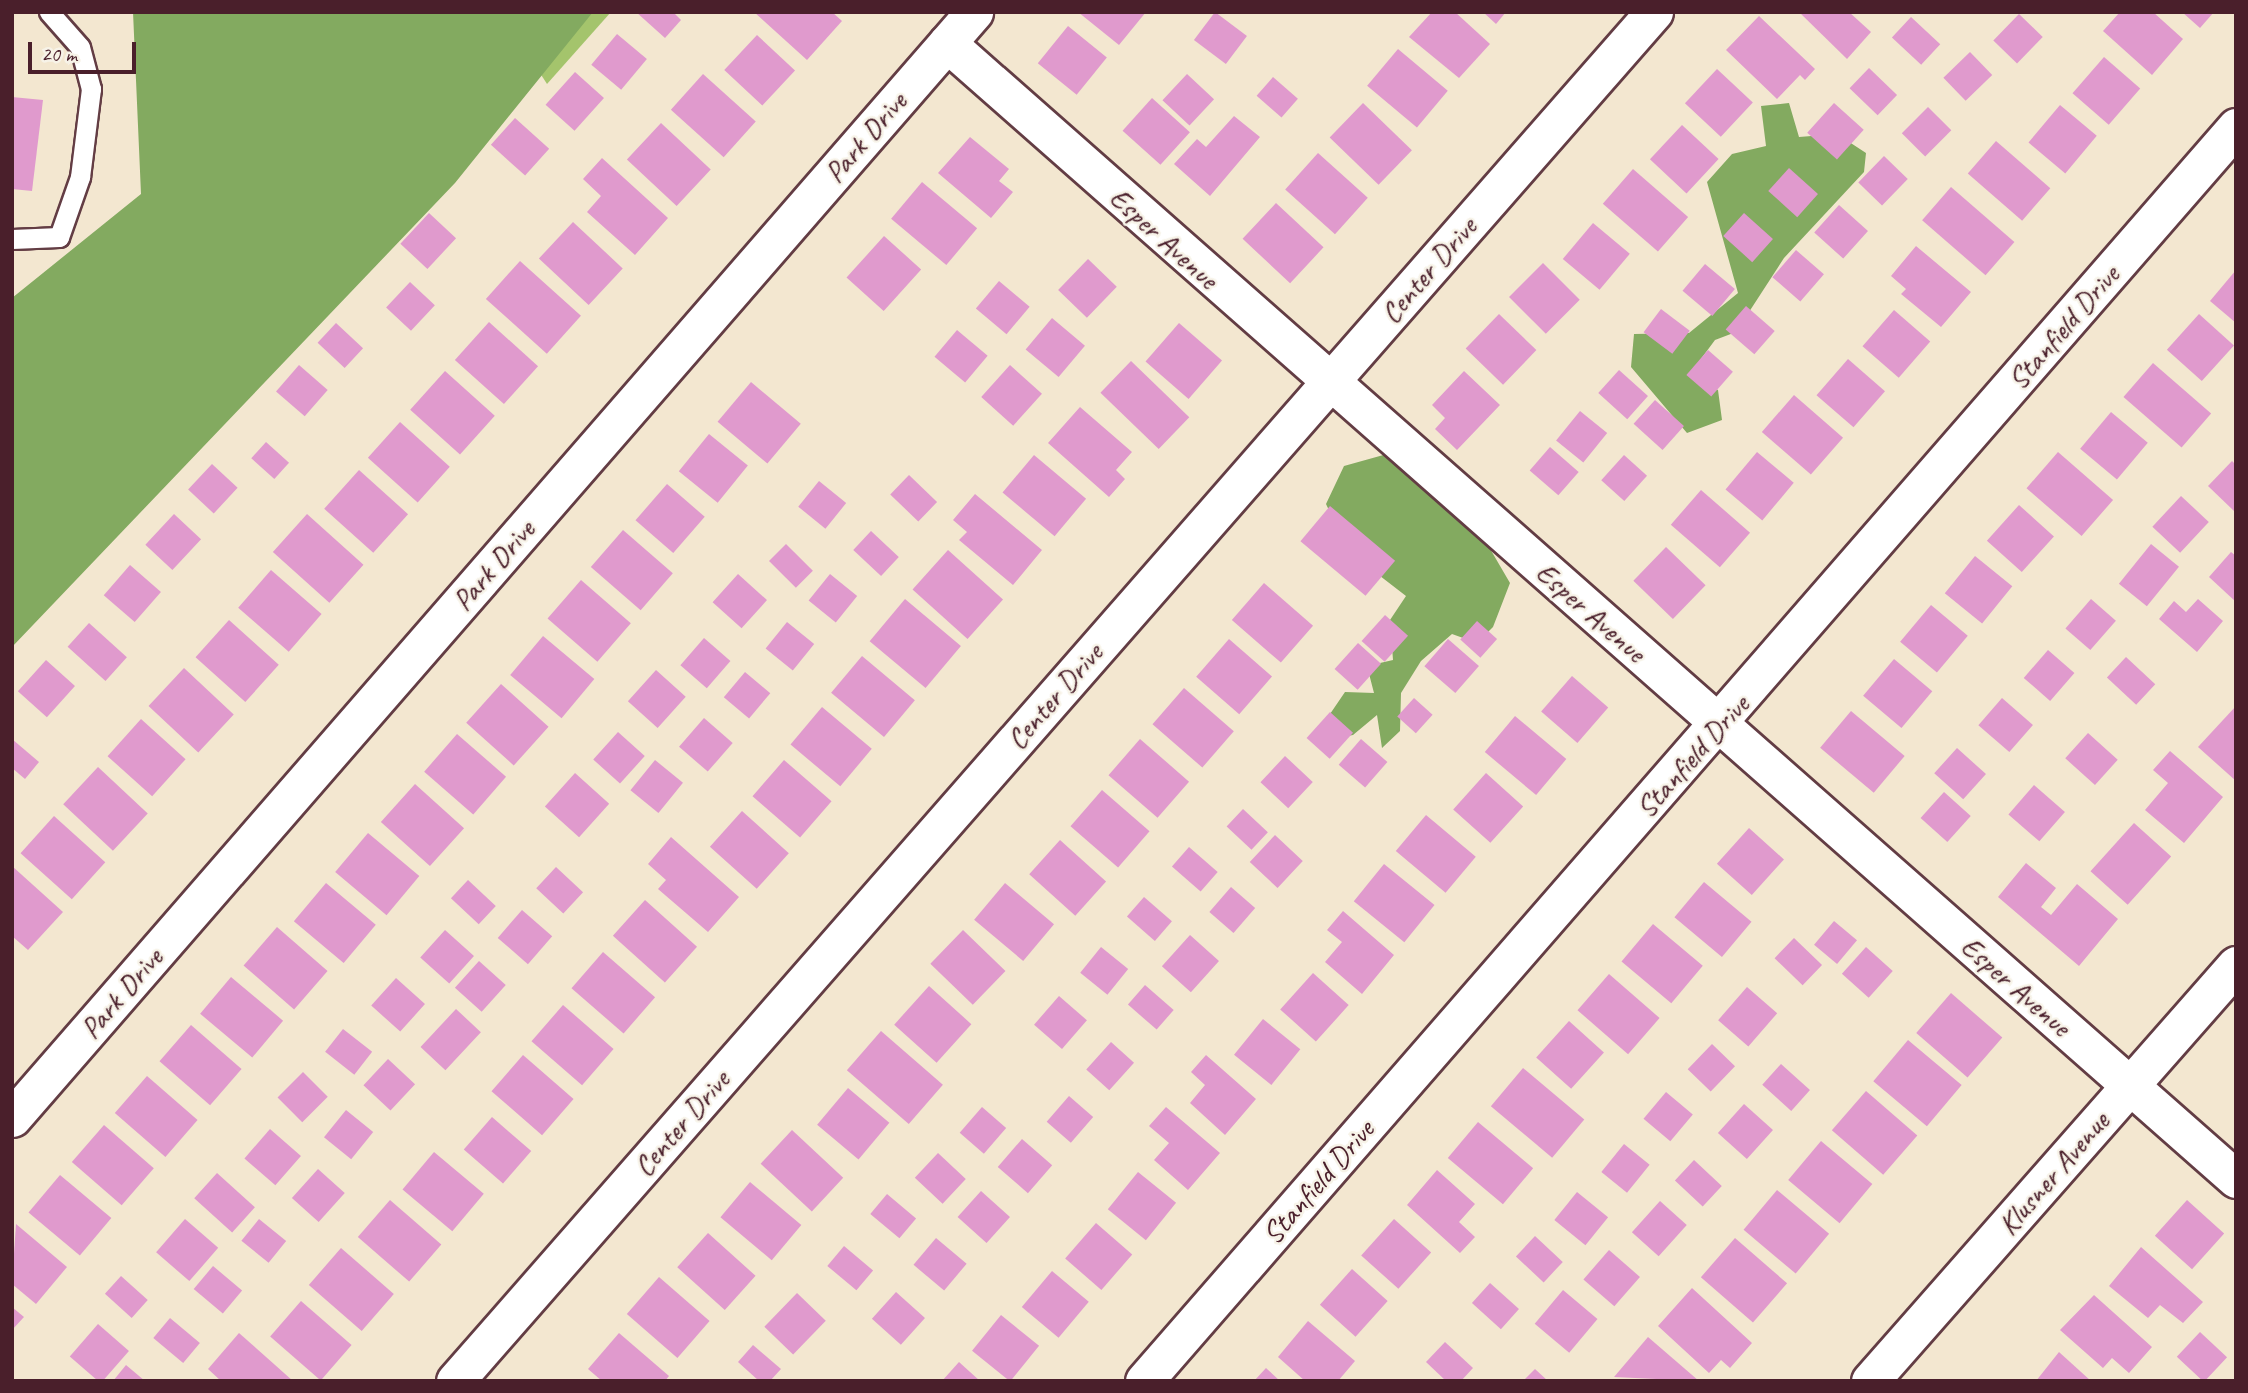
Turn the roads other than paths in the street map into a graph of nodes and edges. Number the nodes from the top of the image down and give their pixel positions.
1 (49, 12) edge
2 (974, 12) edge
3 (1654, 12) edge
4 (947, 43) junction
5 (2236, 127) edge
6 (12, 239) edge
7 (1327, 384) junction
8 (1718, 724) junction
9 (2236, 965) edge
10 (2130, 1086) junction
11 (12, 1118) edge
12 (2236, 1179) edge
13 (455, 1381) edge
14 (1144, 1381) edge
15 (1870, 1381) edge

1 - 6 lane
2 - 4 street, Park Drive
3 - 7 street, Center Drive
4 - 7 street, Esper Avenue
4 - 11 street, Park Drive
5 - 8 street, Stanfield Drive
7 - 8 street, Esper Avenue
7 - 13 street, Center Drive
8 - 10 street, Esper Avenue
8 - 14 street, Stanfield Drive
9 - 10 street, Klusner Avenue
10 - 12 street, Esper Avenue
10 - 15 street, Klusner Avenue

